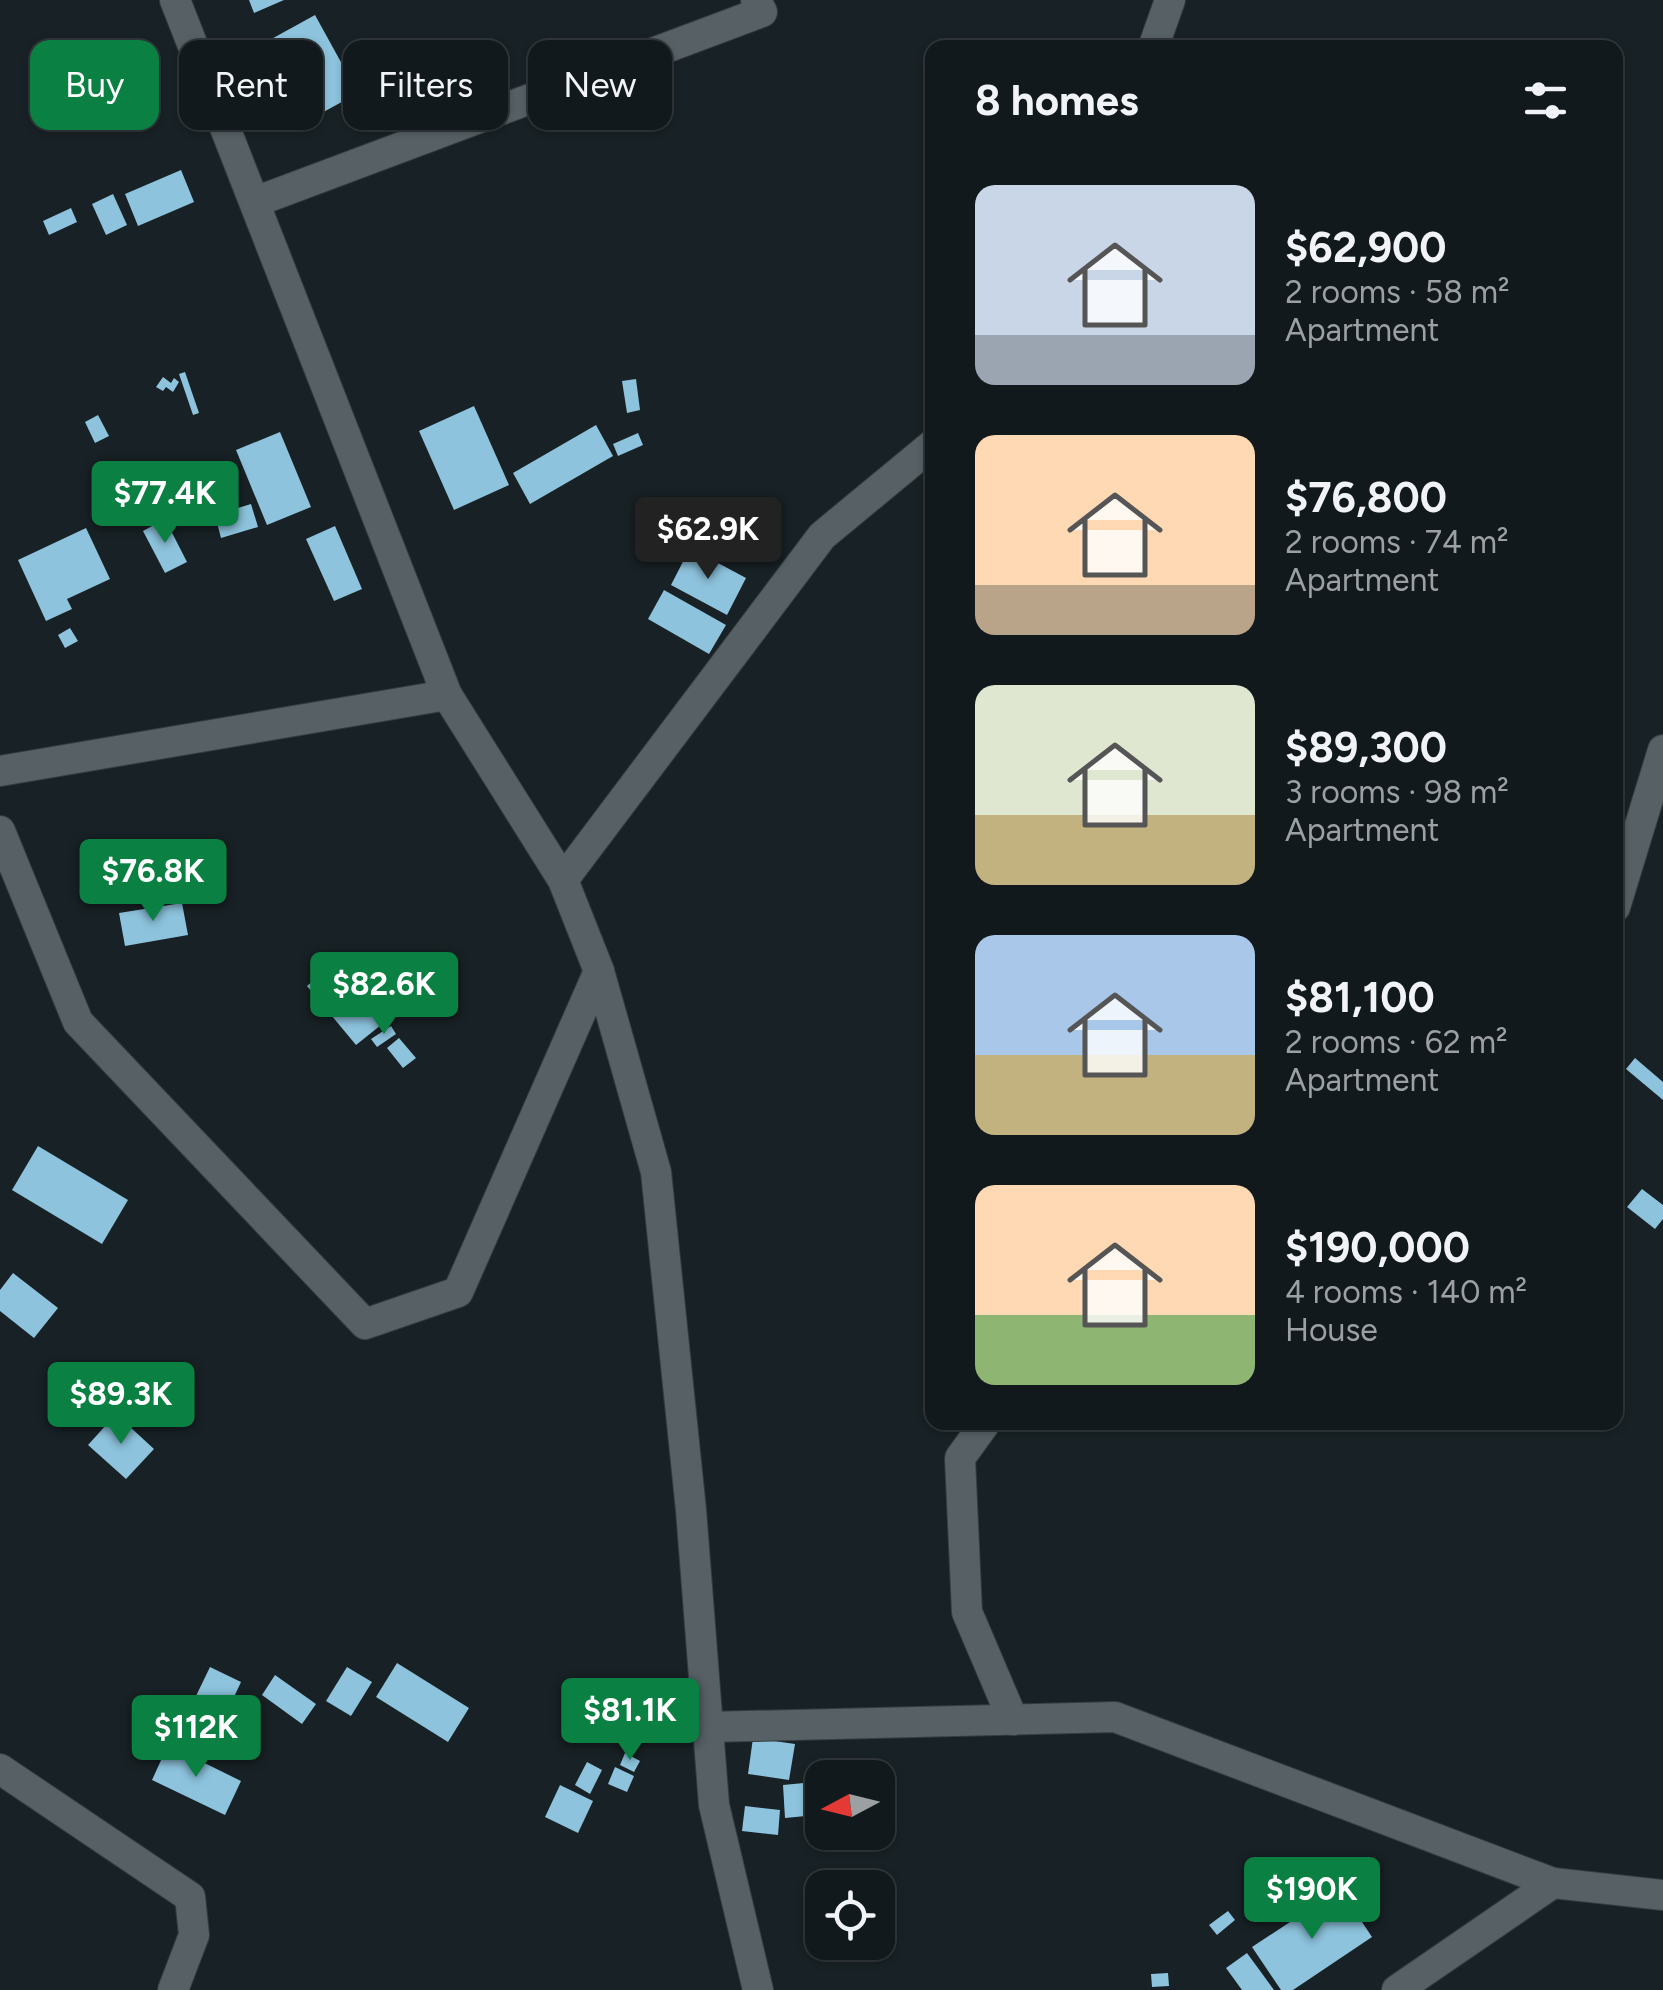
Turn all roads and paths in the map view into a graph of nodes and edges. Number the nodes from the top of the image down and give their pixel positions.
1 (175, 0) edge
2 (756, 0) edge
3 (1170, 0) edge
4 (1156, 40) edge
5 (255, 202) junction
6 (925, 451) edge
7 (447, 695) junction
8 (1663, 750) edge
9 (0, 772) edge
10 (0, 831) edge
11 (563, 880) junction
12 (1623, 882) edge
13 (598, 971) junction
14 (980, 1430) edge
15 (1013, 1720) junction
16 (708, 1728) junction
17 (0, 1769) edge
18 (1552, 1883) junction
19 (1663, 1895) edge
20 (173, 1990) edge
21 (758, 1990) edge
22 (1396, 1990) edge

1 - 5 street
2 - 5 street
3 - 4 street
5 - 7 street
6 - 11 street
7 - 9 street
7 - 11 street
8 - 12 street
10 - 13 street
11 - 13 street
13 - 16 street
14 - 15 street
15 - 16 street
15 - 18 street
16 - 21 street
17 - 20 street
18 - 19 street
18 - 22 street

